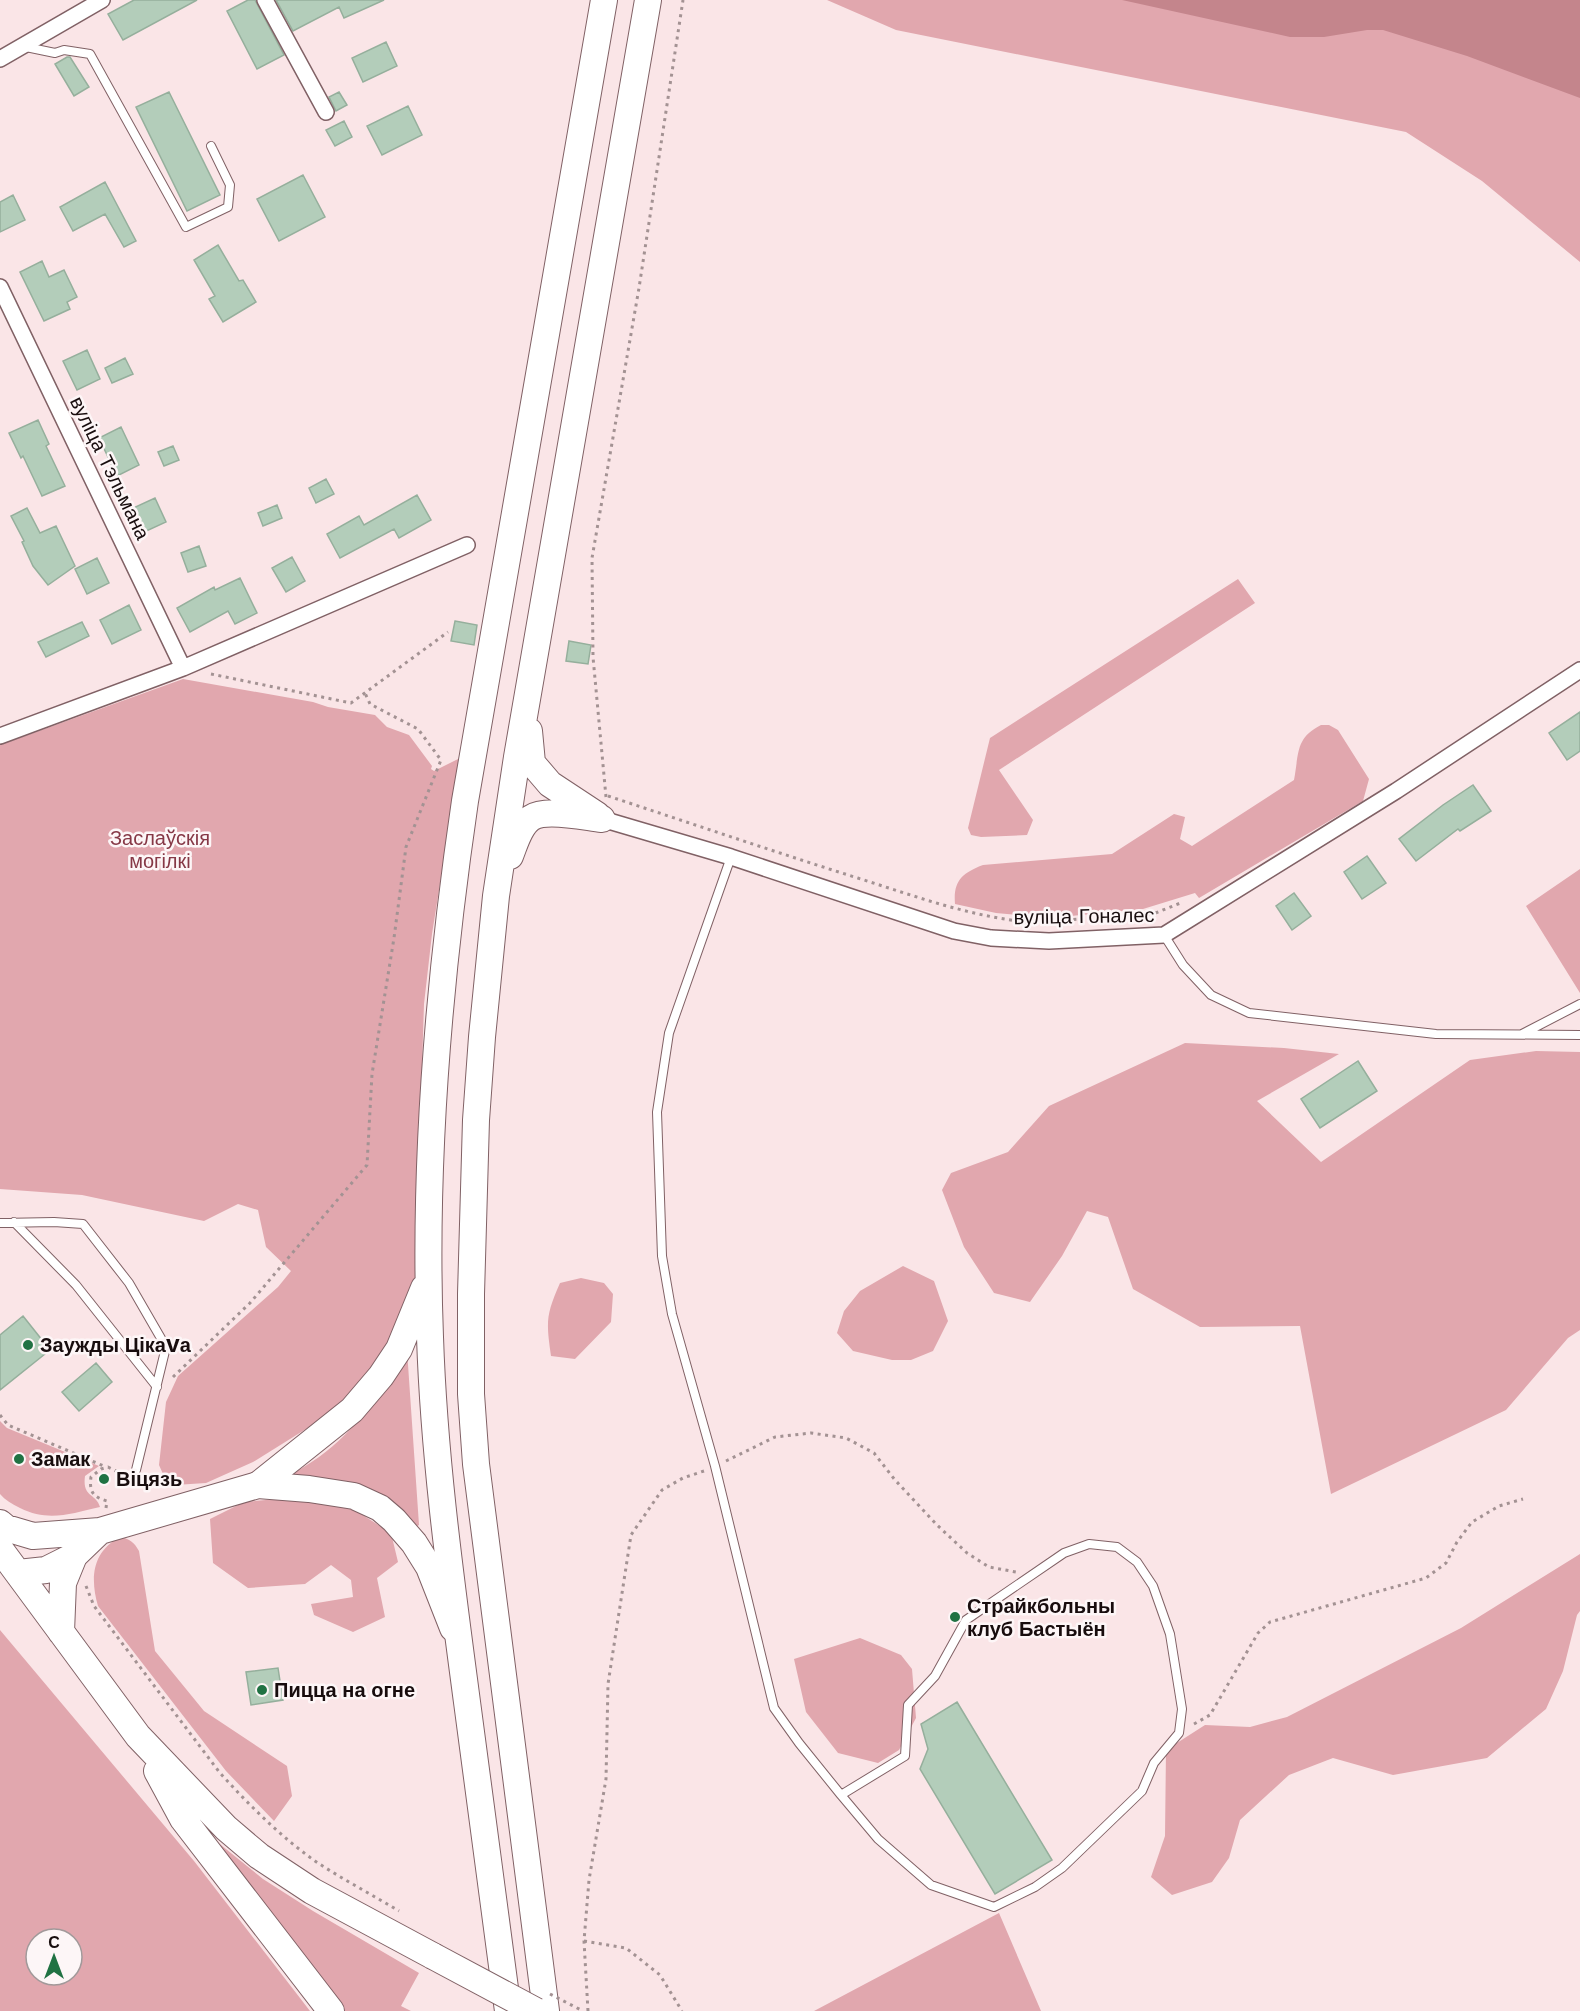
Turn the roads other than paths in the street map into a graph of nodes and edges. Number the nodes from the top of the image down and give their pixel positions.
1 (102, 0) edge
2 (265, 0) edge
3 (604, 0) edge
4 (648, 0) edge
5 (24, 46) junction
6 (0, 59) edge
7 (327, 112) dead end
8 (211, 146) dead end
9 (0, 287) edge
10 (466, 544) dead end
11 (183, 668) junction
12 (1580, 670) edge
13 (527, 704) junction
14 (0, 736) edge
15 (602, 819) junction
16 (730, 857) junction
17 (496, 896) junction
18 (1164, 935) junction
19 (1580, 1004) edge
20 (1520, 1035) junction
21 (1580, 1035) edge
22 (14, 1222) junction
23 (0, 1223) edge
24 (429, 1270) junction
25 (157, 1387) junction
26 (136, 1470) road end
27 (258, 1485) junction
28 (0, 1523) edge
29 (100, 1531) junction
30 (33, 1536) junction
31 (0, 1549) edge
32 (74, 1556) junction
33 (18, 1573) junction
34 (61, 1632) junction
35 (460, 1645) junction
36 (138, 1736) junction
37 (841, 1795) junction
38 (331, 2011) edge
39 (508, 2011) edge
40 (536, 2011) edge
41 (546, 2011) edge

1 - 5 street
2 - 7 street
3 - 24 main road
4 - 13 main road
5 - 6 street
5 - 8 lane
9 - 11 street, вуліца Тэльмана
10 - 11 street
11 - 14 street
12 - 18 street, вуліца Гоналес
13 - 15 main road
13 - 17 main road
15 - 16 street, вуліца Гоналес
15 - 17 main road
16 - 18 street, вуліца Гоналес
16 - 37 lane
17 - 41 main road
18 - 20 lane
19 - 20 lane
20 - 21 lane
22 - 23 lane
22 - 25 lane
22 - 25 lane
24 - 27 main road
24 - 35 main road
25 - 26 lane
27 - 29 main road
27 - 35 main road
28 - 30 main road
29 - 30 main road
29 - 32 main road
30 - 33 main road
31 - 33 main road
32 - 33 main road
32 - 34 main road
33 - 34 main road
34 - 36 main road
35 - 39 main road
36 - 38 main road
36 - 40 main road, bridge
37 - 37 lane

